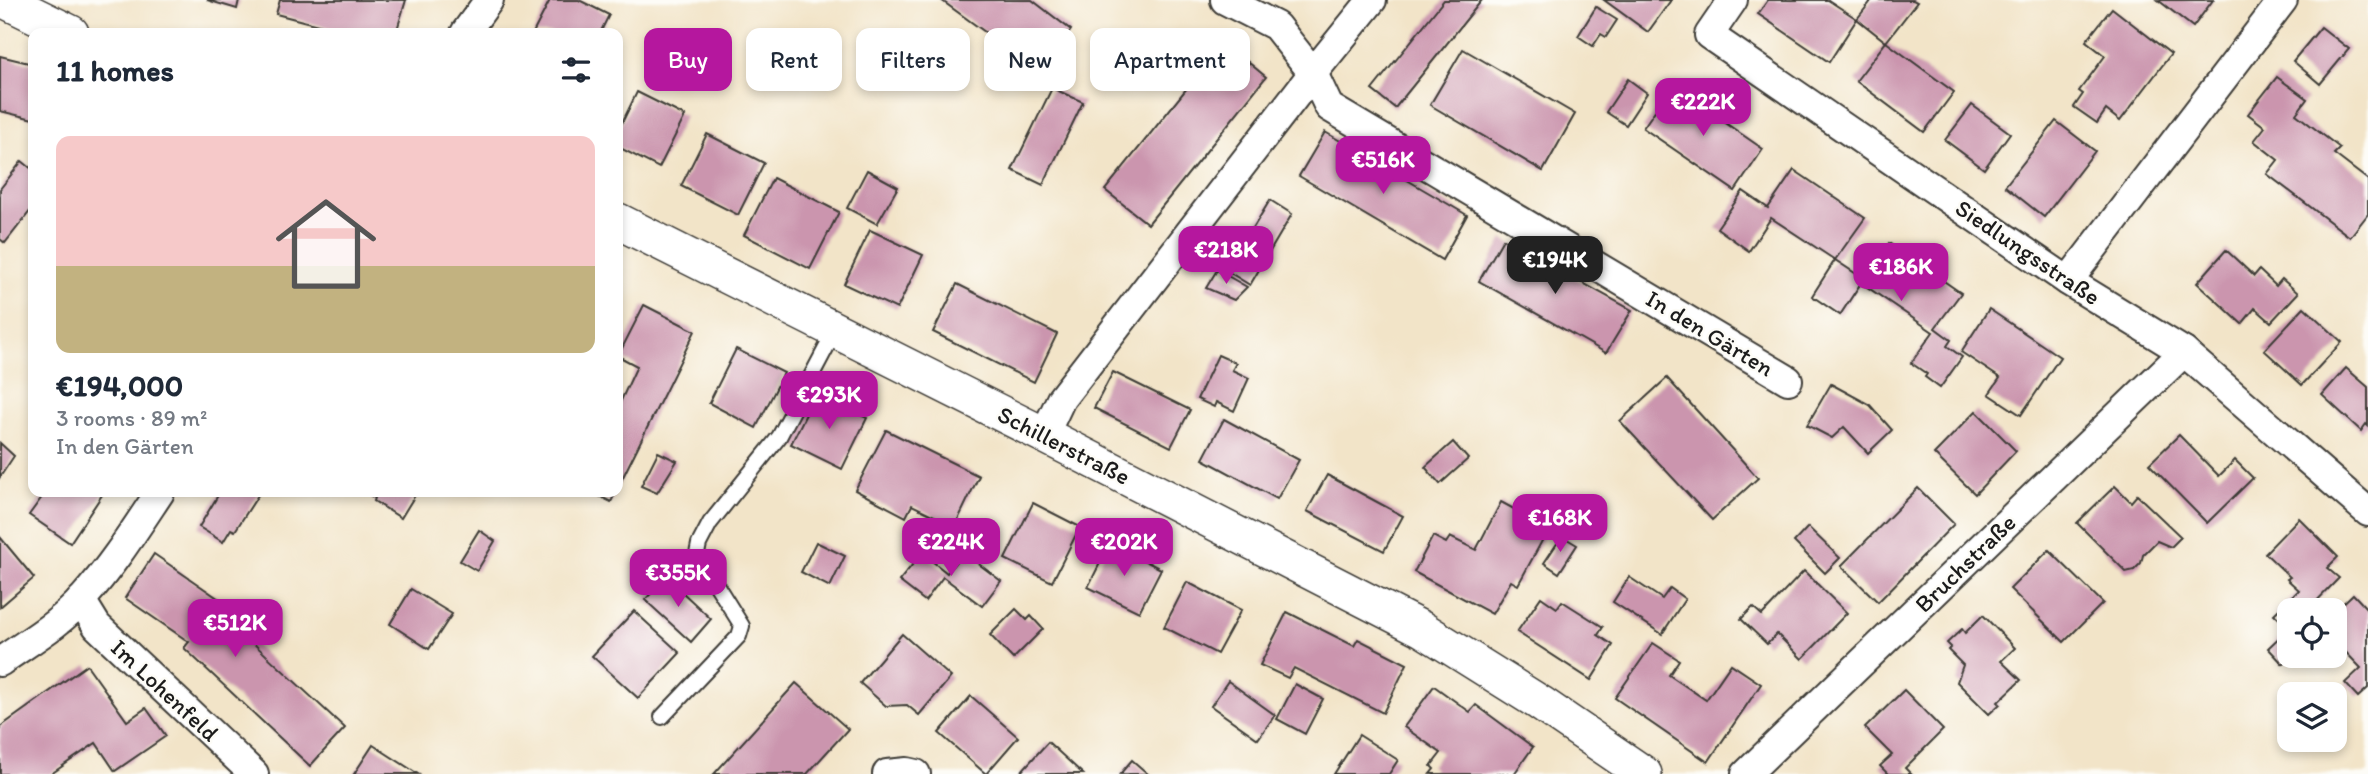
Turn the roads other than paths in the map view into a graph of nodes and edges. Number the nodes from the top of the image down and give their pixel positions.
1 (4, 0) edge
2 (489, 0) edge
3 (1225, 0) edge
4 (1372, 0) edge
5 (1733, 0) edge
6 (2283, 0) edge
7 (61, 28) edge
8 (469, 28) edge
9 (1313, 74) junction
10 (623, 224) edge
11 (2068, 281) junction
12 (835, 331) junction
13 (2184, 352) junction
14 (1788, 380) dead end
15 (1044, 435) junction
16 (157, 497) edge
17 (2368, 512) edge
18 (81, 600) junction
19 (0, 662) edge
20 (662, 717) dead end
21 (254, 774) edge
22 (887, 774) edge
23 (916, 774) edge
24 (1644, 774) edge
25 (1746, 774) edge

1 - 7 street
2 - 8 street
3 - 9 street, In den Gärten
4 - 9 street
5 - 11 street, Siedlungsstraße
6 - 11 street
9 - 14 street, In den Gärten
9 - 15 street
10 - 12 street, Schillerstraße
11 - 13 street, Siedlungsstraße
12 - 15 street, Schillerstraße
12 - 20 lane
13 - 17 street, Siedlungsstraße
13 - 25 street, Bruchstraße
15 - 24 street, Schillerstraße
16 - 18 street
18 - 19 street
18 - 21 street, Im Lohenfeld
22 - 23 street

